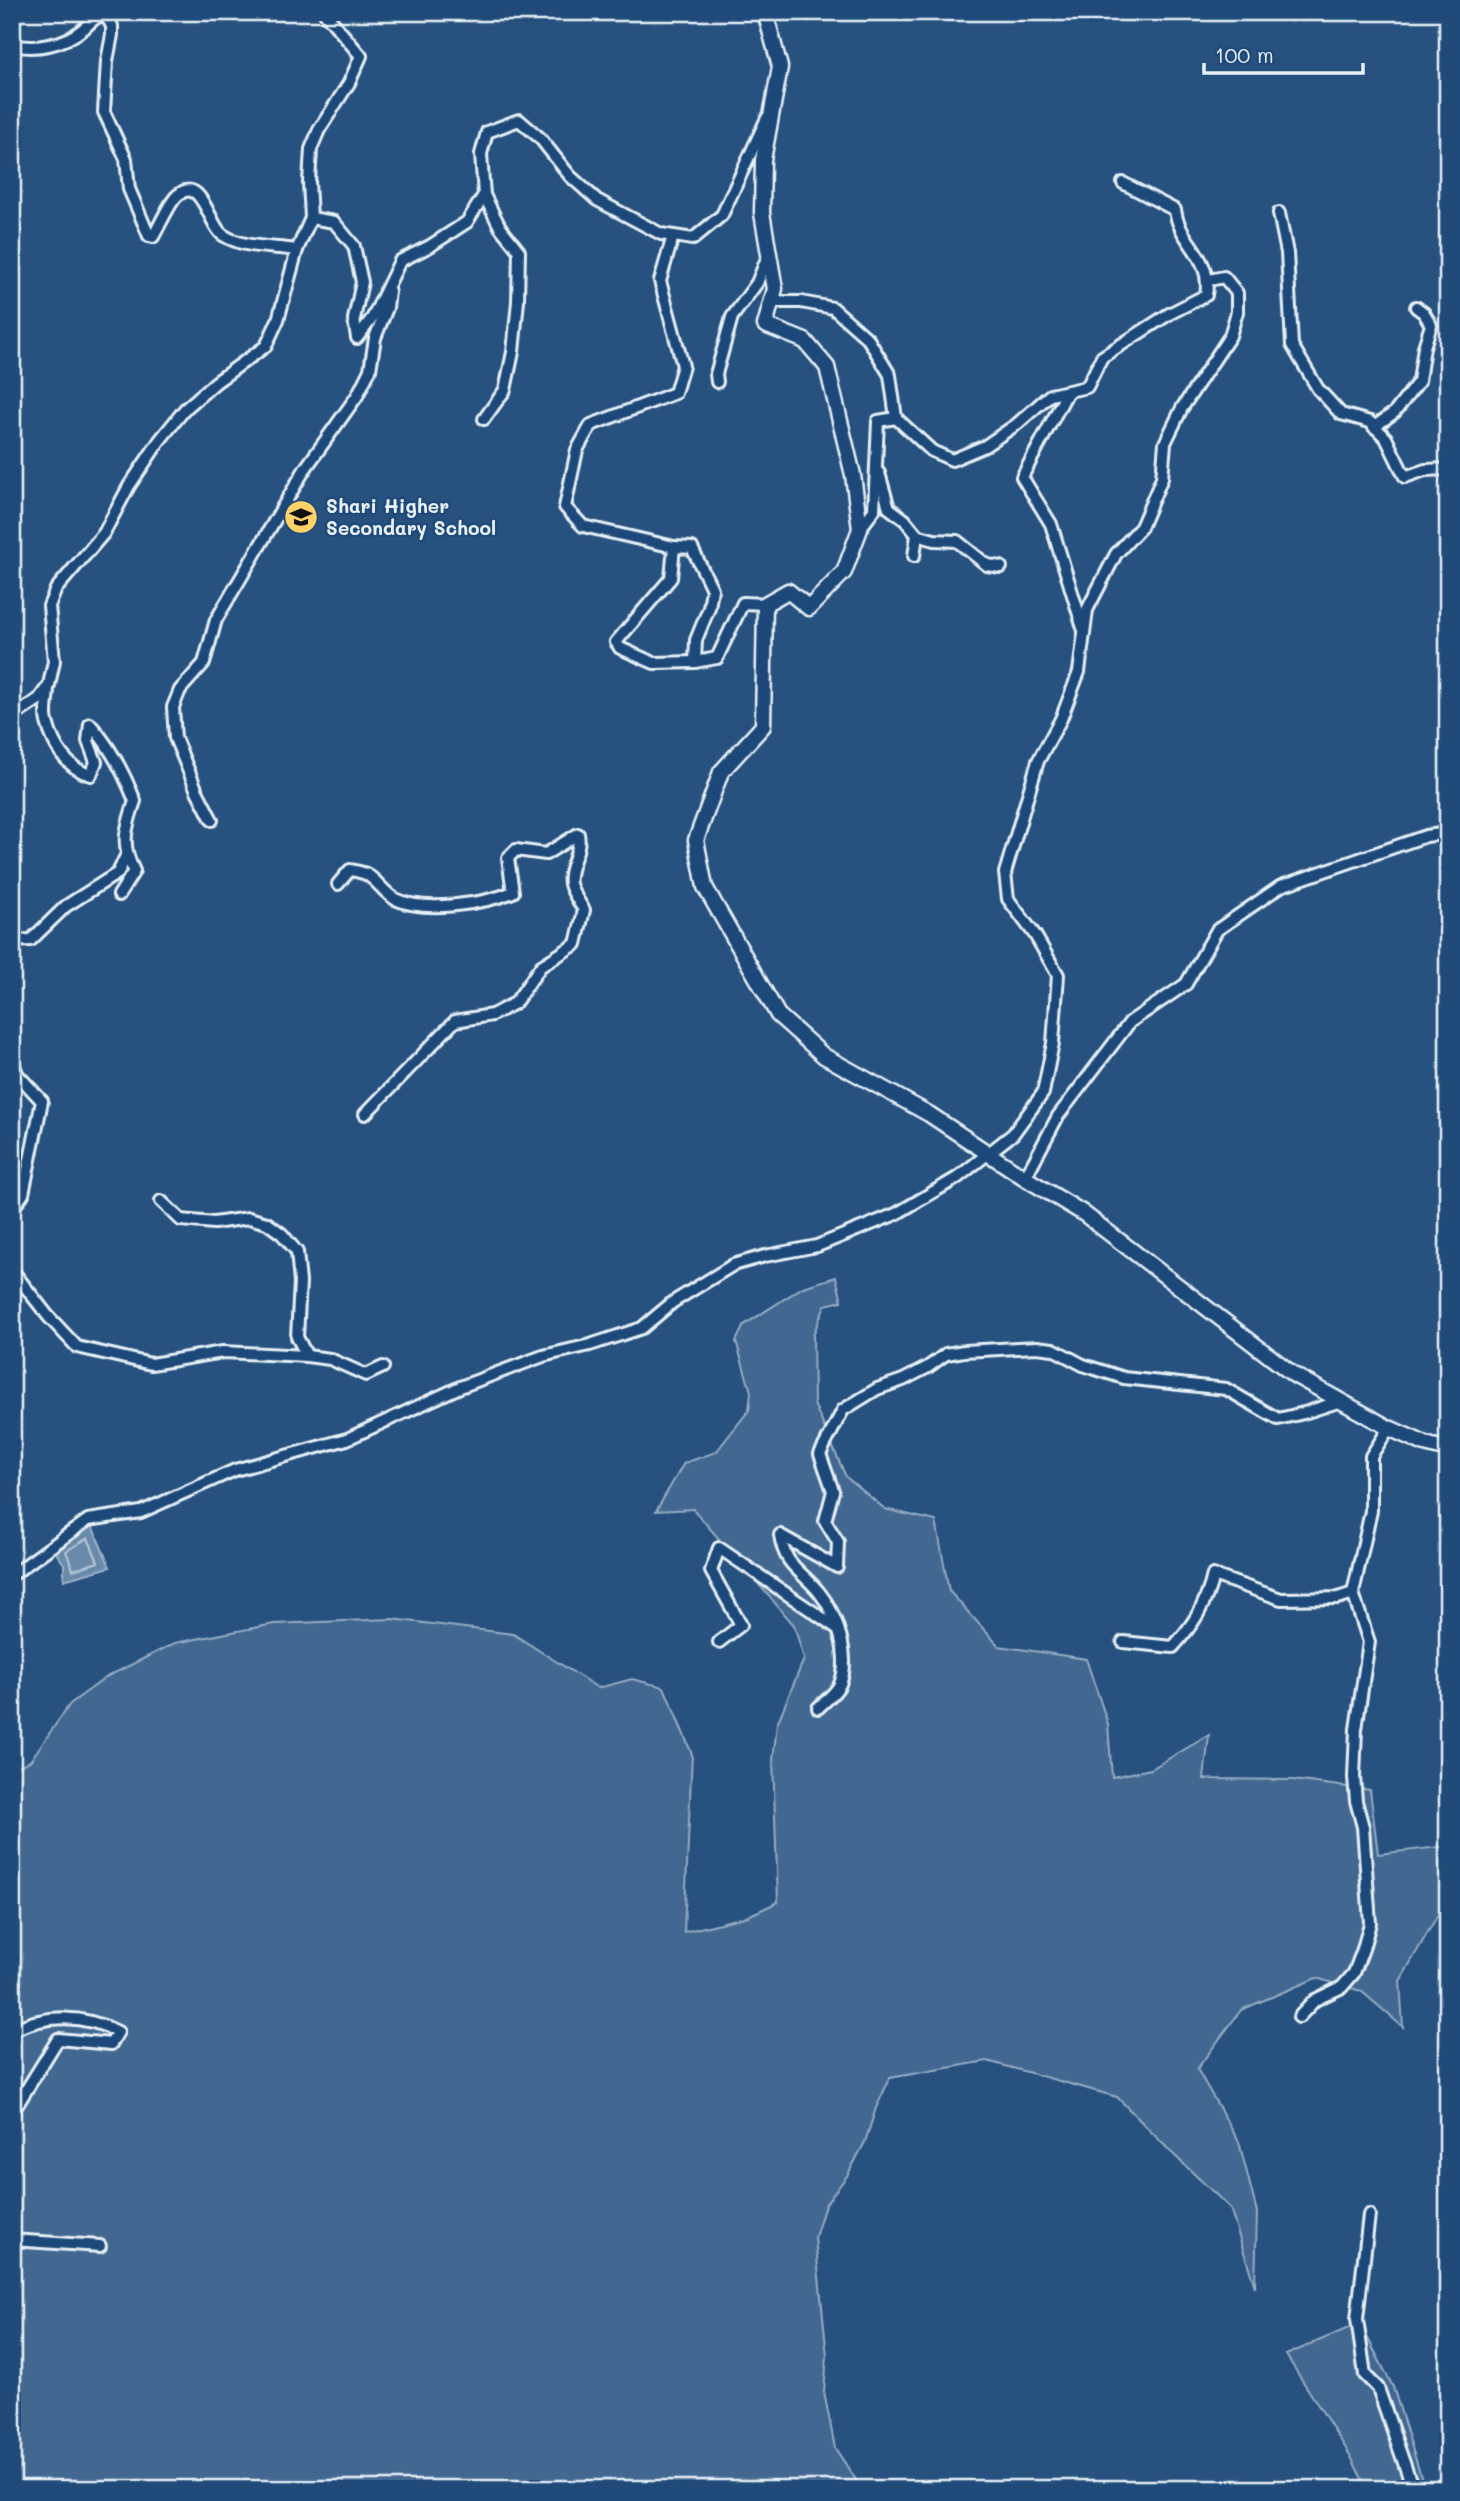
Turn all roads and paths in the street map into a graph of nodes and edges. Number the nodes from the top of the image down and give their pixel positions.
1 (324, 12) edge
2 (765, 12) edge
3 (12, 46) edge
4 (774, 103) junction
5 (1123, 183) dead end
6 (484, 195) junction
7 (1279, 213) dead end
8 (311, 218) junction
9 (673, 236) junction
10 (297, 250) junction
11 (769, 253) junction
12 (1209, 280) junction
13 (390, 281) junction
14 (772, 302) junction
15 (1416, 307) dead end
16 (717, 382) dead end
17 (1067, 393) junction
18 (896, 418) junction
19 (484, 419) dead end
20 (1374, 427) junction
21 (876, 456) junction
22 (1448, 469) edge
23 (860, 529) junction
24 (917, 535) junction
25 (674, 547) junction
26 (914, 556) dead end
27 (1001, 567) dead end
28 (765, 604) junction
29 (1084, 631) junction
30 (695, 662) junction
31 (49, 685) junction
32 (12, 717) edge
33 (212, 820) dead end
34 (1448, 833) edge
35 (126, 856) junction
36 (338, 884) dead end
37 (119, 895) dead end
38 (12, 941) edge
39 (12, 1062) edge
40 (365, 1114) dead end
41 (988, 1154) junction
42 (1025, 1178) junction
43 (161, 1201) dead end
44 (12, 1210) edge
45 (12, 1270) edge
46 (307, 1356) junction
47 (383, 1367) dead end
48 (1341, 1401) junction
49 (1389, 1428) junction
50 (1448, 1450) edge
51 (12, 1575) edge
52 (1353, 1593) junction
53 (839, 1630) junction
54 (719, 1642) dead end
55 (1123, 1642) dead end
56 (818, 1708) dead end
57 (1299, 2017) dead end
58 (12, 2031) edge
59 (12, 2113) edge
60 (1369, 2216) dead end
61 (12, 2240) edge
62 (100, 2246) dead end
63 (1412, 2489) edge

1 - 8 street
2 - 4 street
3 - 10 street
4 - 9 street
4 - 11 street
5 - 12 street
6 - 9 street
6 - 13 street
6 - 19 street
7 - 20 street
8 - 10 street
8 - 13 street
9 - 25 street
10 - 31 street
11 - 14 street
11 - 16 street
12 - 17 street
12 - 29 street
13 - 33 street
14 - 18 street
14 - 23 street
15 - 20 street
17 - 18 street
17 - 29 street
18 - 21 street
20 - 22 street
21 - 23 street
21 - 24 street
23 - 28 street
24 - 26 street
24 - 27 street
25 - 30 street
25 - 30 street
28 - 30 street
28 - 41 street
29 - 41 street
31 - 32 street
31 - 35 street
34 - 42 street
35 - 37 street
35 - 38 street
36 - 40 street
39 - 44 street
41 - 42 street
41 - 51 street
42 - 48 street
43 - 46 street
45 - 46 street
46 - 47 street
48 - 49 street
48 - 53 street
49 - 50 street
49 - 52 street
52 - 55 street
52 - 57 street
53 - 54 street
53 - 56 street
58 - 59 street
60 - 63 street
61 - 62 street

